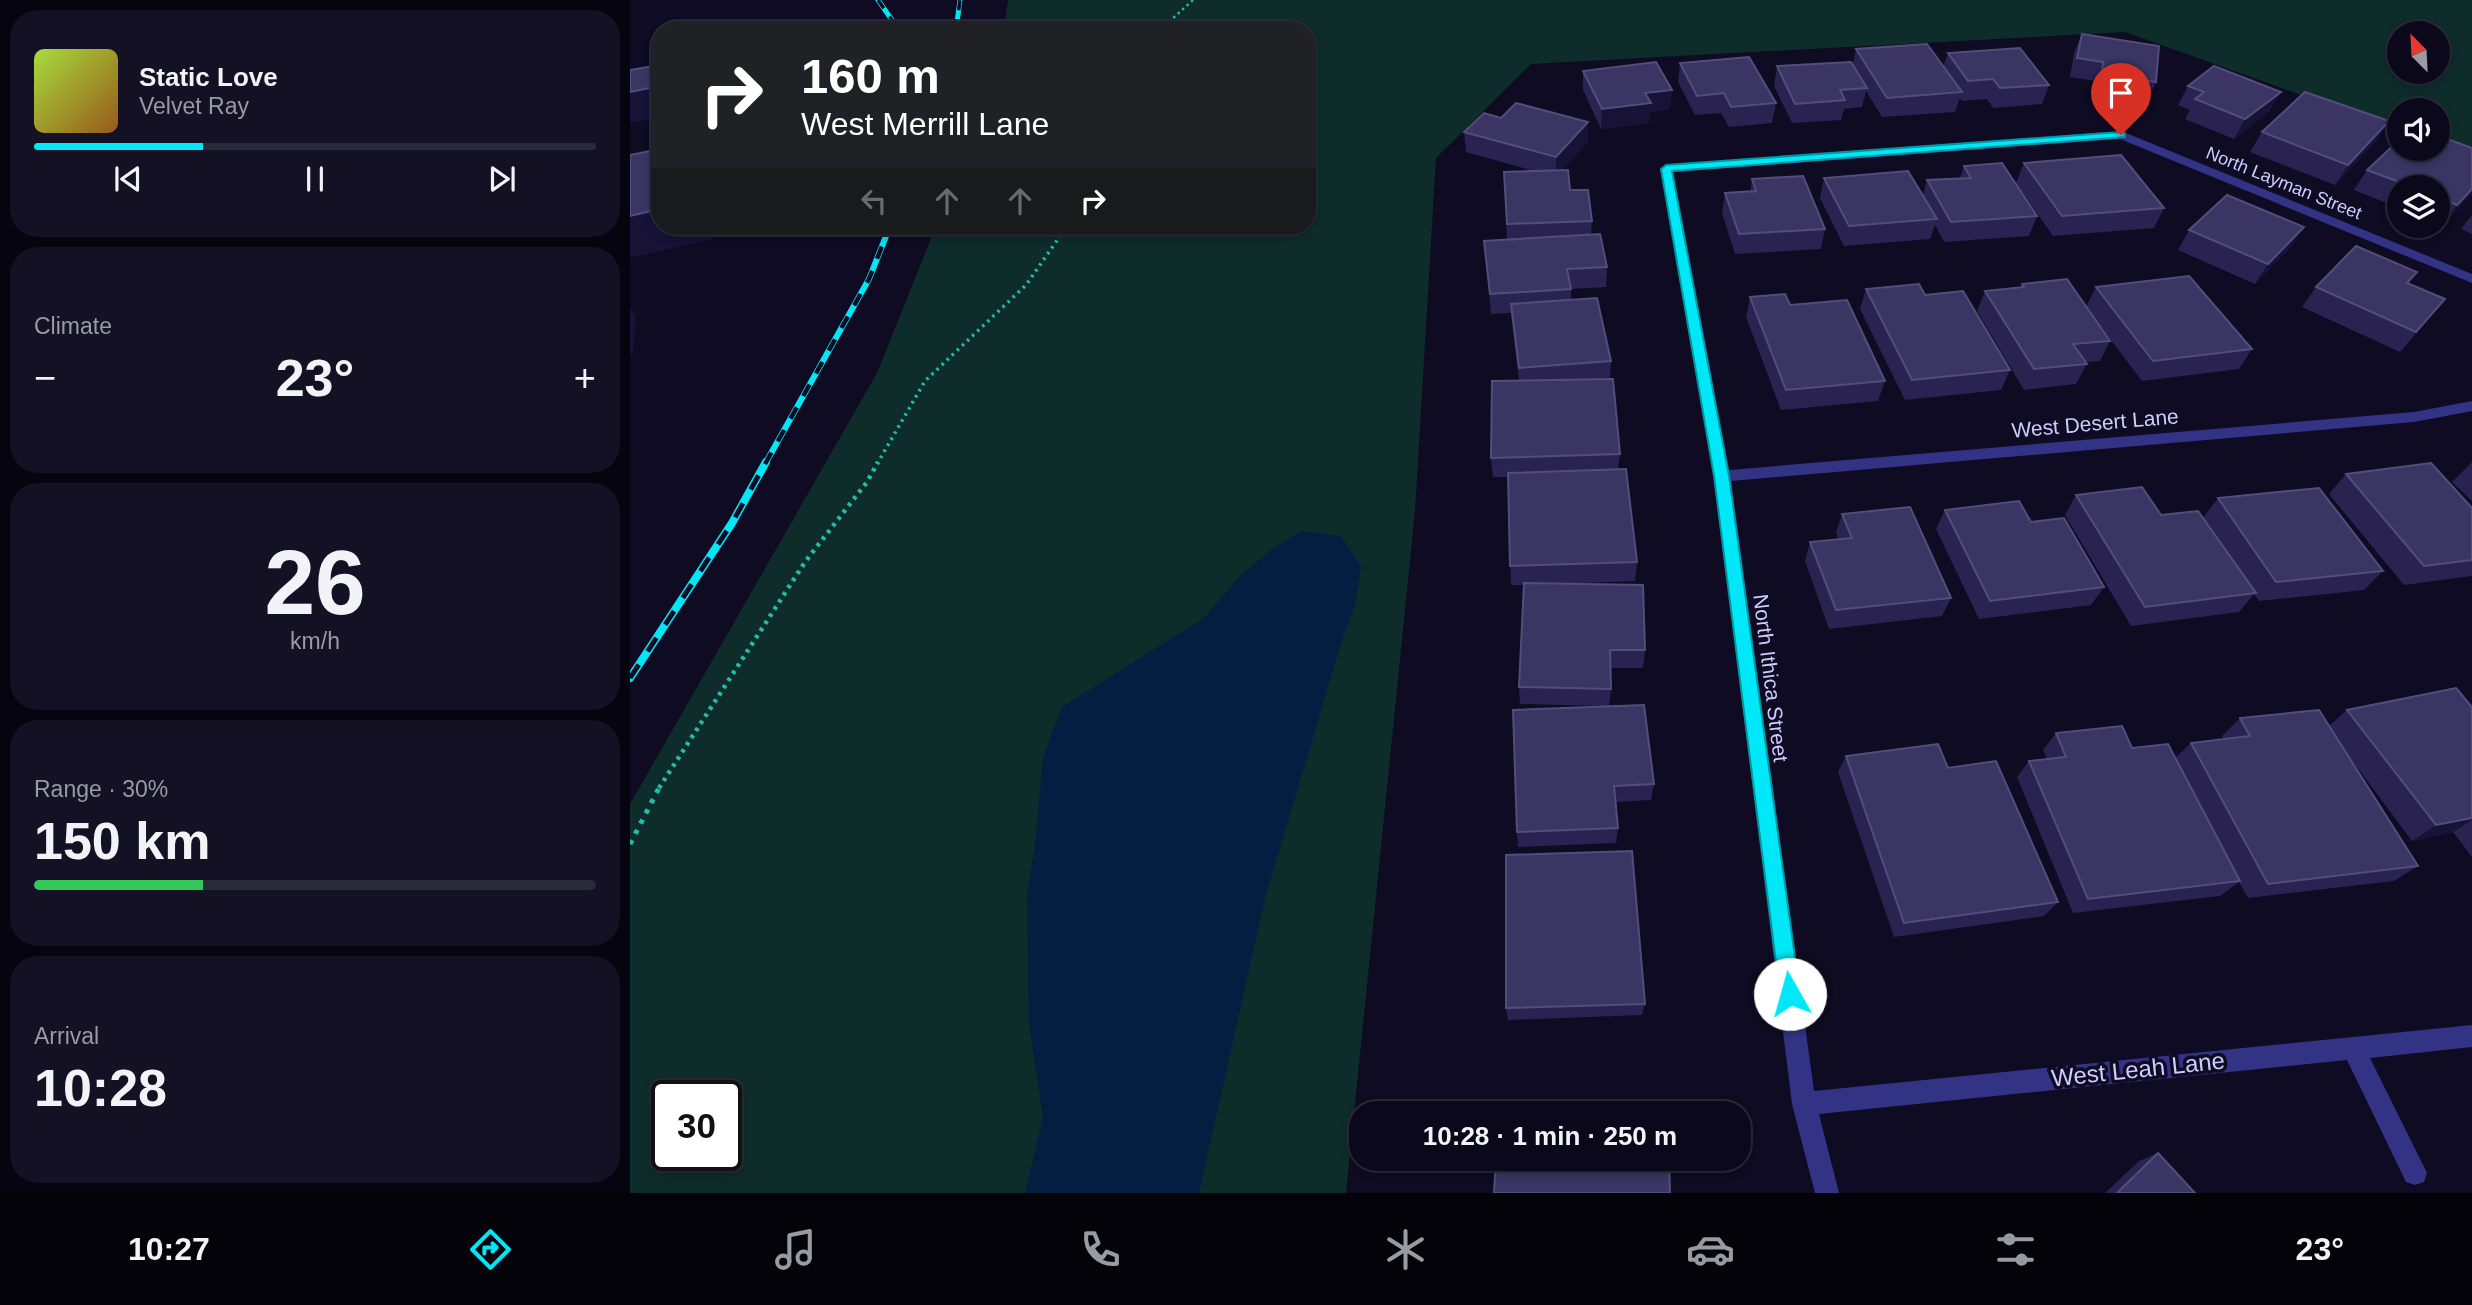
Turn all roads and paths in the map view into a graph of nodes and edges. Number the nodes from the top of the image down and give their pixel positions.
1 (1193, 0) edge
2 (1170, 21) edge
3 (1666, 169) joint
4 (1061, 235) edge
5 (2472, 279) edge
6 (2472, 406) edge
7 (1721, 476) junction
8 (630, 844) edge
9 (2472, 1035) edge
10 (2353, 1048) junction
11 (1804, 1104) junction
12 (2416, 1173) dead end
13 (1828, 1193) edge

1 - 2 path
3 - 5 street, North Layman Street
3 - 7 street, North Ithica Street
4 - 8 path
6 - 7 street, West Desert Lane
7 - 11 street, North Ithica Street
9 - 10 street, West Leah Lane
10 - 11 street, West Leah Lane
10 - 12 street
11 - 13 street, North Ithica Street

